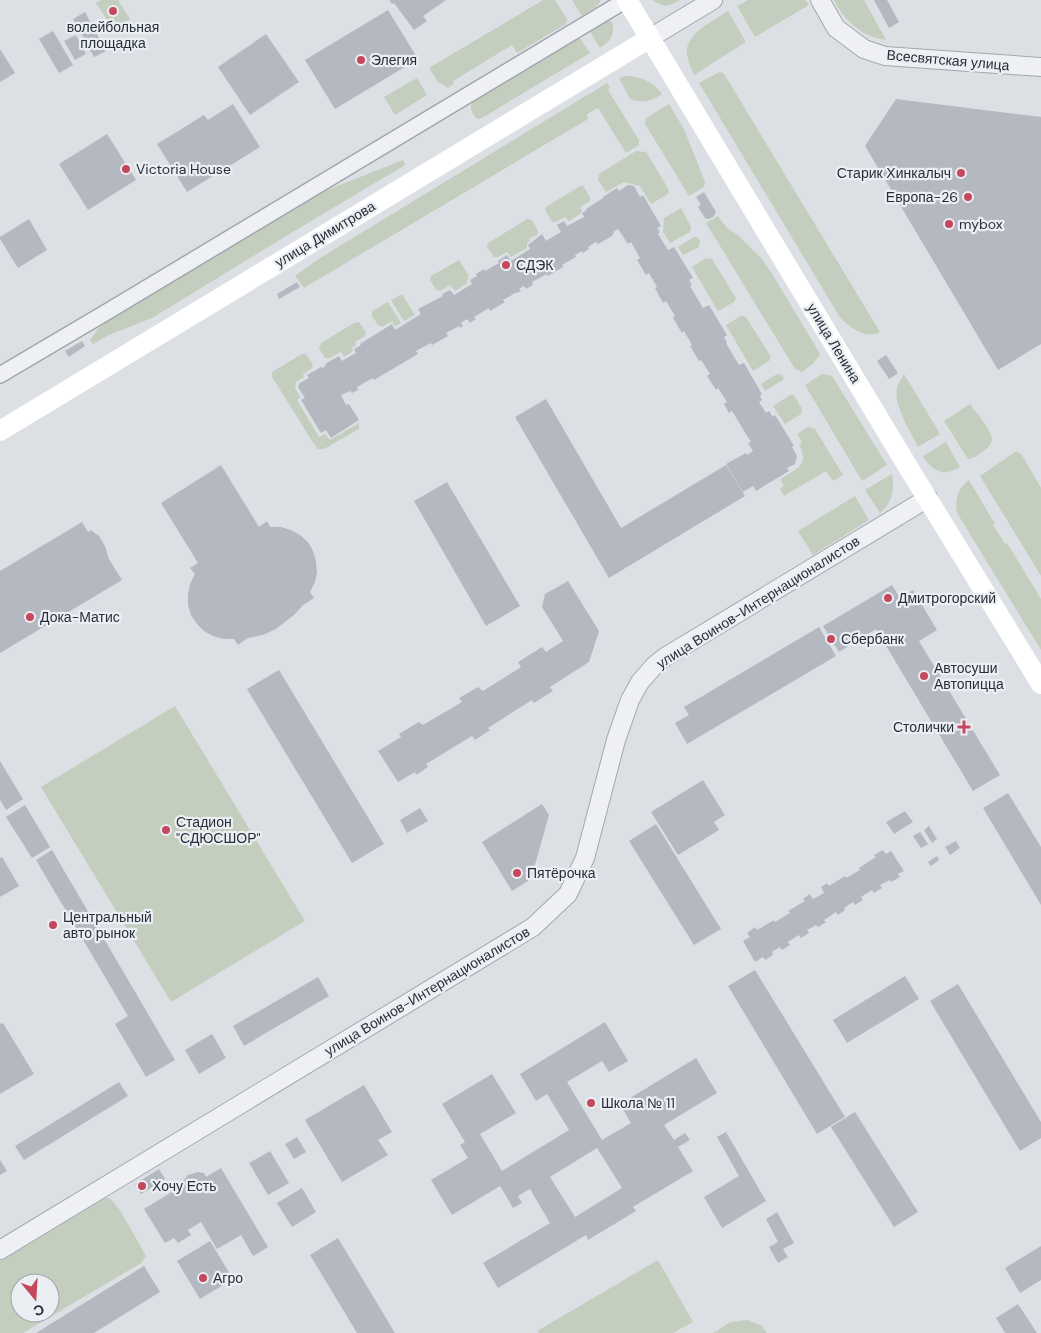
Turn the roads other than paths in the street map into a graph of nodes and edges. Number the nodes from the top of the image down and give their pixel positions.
1 (627, 0) edge
2 (713, 0) edge
3 (820, 0) edge
4 (650, 38) junction
5 (1041, 67) edge
6 (0, 375) edge
7 (0, 430) edge
8 (928, 498) junction
9 (1041, 684) edge
10 (0, 1250) edge

1 - 4 main road, улица Ленина
1 - 6 street
2 - 4 street
3 - 5 street, Всесвятская улица
4 - 7 main road, улица Димитрова
4 - 8 main road, улица Ленина
8 - 9 main road, улица Ленина
8 - 10 street, улица Воинов-Интернационалистов

